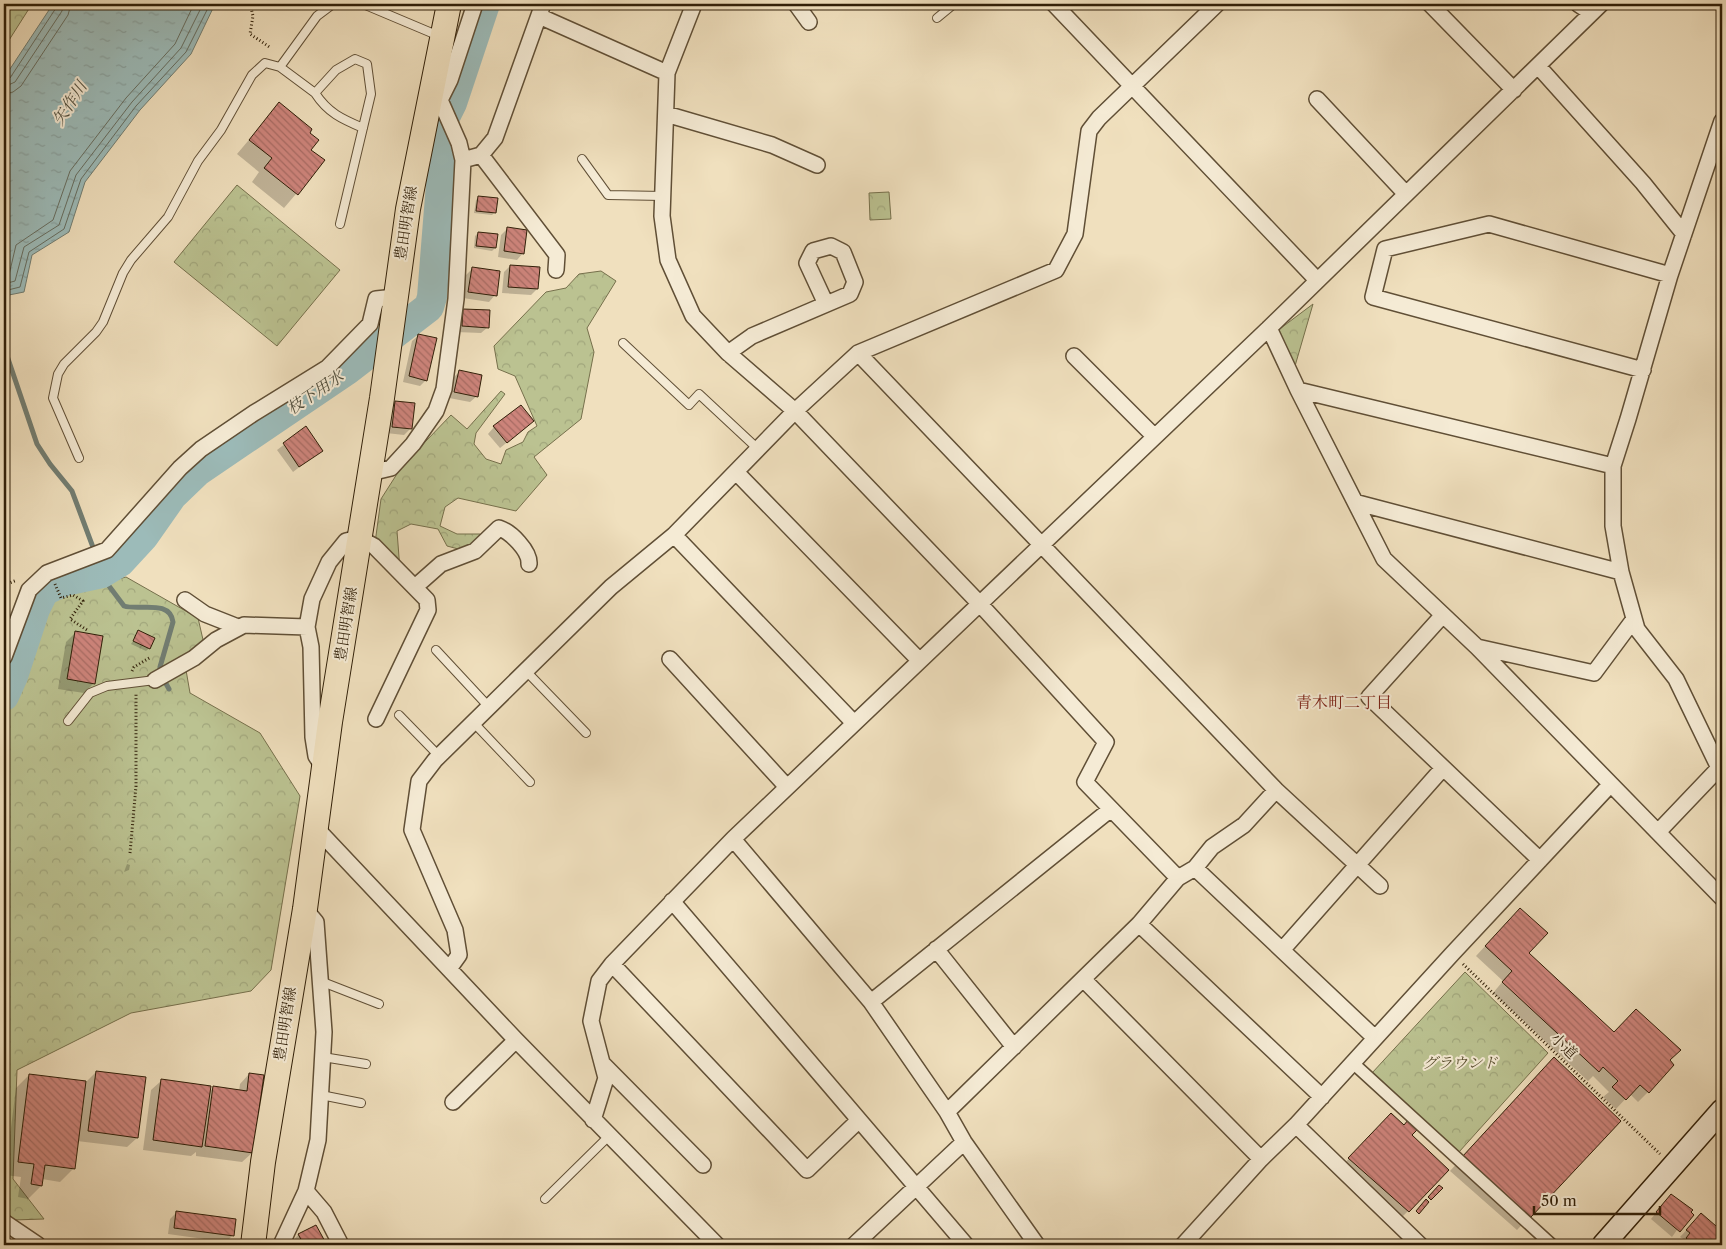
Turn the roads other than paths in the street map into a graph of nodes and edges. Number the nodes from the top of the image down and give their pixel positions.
1 (334, 4) edge
2 (363, 4) edge
3 (449, 4) edge
4 (475, 4) edge
5 (694, 4) edge
6 (796, 4) edge
7 (954, 4) edge
8 (1054, 4) edge
9 (1217, 4) edge
10 (1430, 4) edge
11 (1590, 7) edge
12 (541, 10) edge
13 (937, 18) dead end
14 (809, 22) dead end
15 (441, 37) junction
16 (1538, 66) junction
17 (280, 67) junction
18 (667, 73) junction
19 (1133, 85) junction
20 (1514, 90) junction
21 (315, 94) junction
22 (1317, 99) dead end
23 (437, 101) junction
24 (666, 114) junction
25 (1722, 121) edge
26 (363, 128) junction
27 (481, 155) junction
28 (582, 159) dead end
29 (462, 160) junction
30 (817, 165) dead end
31 (1406, 194) junction
32 (663, 196) junction
33 (340, 224) dead end
34 (1371, 228) junction
35 (1684, 234) junction
36 (1386, 249) junction
37 (556, 270) dead end
38 (1670, 275) junction
39 (1317, 280) junction
40 (394, 302) junction
41 (826, 304) dead end
42 (1269, 328) junction
43 (623, 343) dead end
44 (728, 353) junction
45 (858, 353) junction
46 (1074, 356) dead end
47 (1643, 370) junction
48 (1298, 390) junction
49 (795, 411) junction
50 (1154, 436) junction
51 (758, 449) junction
52 (79, 458) dead end
53 (1613, 466) junction
54 (736, 472) junction
55 (370, 473) junction
56 (1358, 504) junction
57 (674, 535) junction
58 (359, 538) junction
59 (1039, 545) junction
60 (529, 564) dead end
61 (1621, 572) junction
62 (415, 588) junction
63 (185, 600) dead end
64 (979, 602) junction
65 (1442, 616) junction
66 (1634, 619) junction
67 (238, 627) junction
68 (307, 627) junction
69 (1477, 647) junction
70 (436, 650) dead end
71 (4, 657) edge
72 (670, 659) dead end
73 (919, 660) junction
74 (526, 671) junction
75 (161, 677) joint
76 (489, 707) junction
77 (399, 715) dead end
78 (376, 719) dead end
79 (68, 720) dead end
80 (473, 722) junction
81 (854, 723) junction
82 (586, 733) dead end
83 (439, 756) junction
84 (324, 768) junction
85 (1443, 768) junction
86 (530, 782) dead end
87 (1610, 785) junction
88 (787, 787) junction
89 (1276, 790) junction
90 (1111, 809) junction
91 (316, 828) junction
92 (1658, 832) junction
93 (733, 839) junction
94 (1540, 860) junction
95 (1358, 863) junction
96 (1195, 868) junction
97 (1178, 878) junction
98 (1380, 886) dead end
99 (1722, 898) edge
100 (672, 901) junction
101 (305, 909) junction
102 (1139, 924) junction
103 (936, 949) junction
104 (1283, 949) junction
105 (612, 964) junction
106 (449, 969) junction
107 (1084, 980) junction
108 (320, 981) junction
109 (871, 1002) junction
110 (379, 1004) dead end
111 (1375, 1038) junction
112 (516, 1040) junction
113 (1014, 1047) junction
114 (323, 1056) junction
115 (1353, 1063) junction
116 (366, 1064) dead end
117 (604, 1065) junction
118 (320, 1095) junction
119 (1322, 1097) junction
120 (453, 1102) dead end
121 (361, 1103) dead end
122 (1722, 1110) edge
123 (948, 1112) junction
124 (594, 1120) junction
125 (858, 1121) junction
126 (1296, 1126) junction
127 (608, 1136) junction
128 (964, 1142) junction
129 (1261, 1159) junction
130 (703, 1165) dead end
131 (916, 1188) junction
132 (306, 1191) junction
133 (545, 1199) dead end
134 (4, 1222) edge
135 (38, 1245) edge
136 (253, 1245) edge
137 (281, 1245) edge
138 (341, 1245) edge
139 (717, 1245) edge
140 (854, 1245) edge
141 (966, 1245) edge
142 (1037, 1245) edge
143 (1182, 1245) edge
144 (1420, 1245) edge
145 (1552, 1245) edge
146 (1603, 1245) edge

1 - 17 lane
2 - 15 lane
3 - 15 main road, 豊田明智線
4 - 23 street
5 - 18 street
6 - 14 street
7 - 13 lane
8 - 19 street
9 - 19 street
10 - 20 street
11 - 16 street
12 - 18 street
12 - 27 street
15 - 23 main road, 豊田明智線
16 - 20 street
16 - 35 street
17 - 21 lane
17 - 52 lane
18 - 24 street
19 - 39 street
19 - 45 street
20 - 31 street
21 - 26 lane
21 - 26 lane
22 - 31 street
23 - 29 street
23 - 40 main road, 豊田明智線
24 - 30 street
24 - 32 street
25 - 35 street
26 - 33 lane
27 - 29 street
27 - 37 street
28 - 32 lane
29 - 55 street
31 - 34 street
32 - 44 street
34 - 36 street
34 - 39 street
35 - 38 street
36 - 38 street
36 - 47 street
38 - 47 street
39 - 42 street
40 - 55 main road, 豊田明智線
40 - 71 street
41 - 44 street
42 - 48 street
42 - 50 street
43 - 51 lane
44 - 49 street
45 - 49 street
45 - 59 street
46 - 50 street
47 - 53 street
48 - 53 street
48 - 56 street
49 - 51 street
49 - 64 street
50 - 59 street
51 - 54 street
53 - 61 street
54 - 57 street
54 - 73 street
55 - 58 main road, 豊田明智線
56 - 61 street
56 - 65 street
57 - 74 street
57 - 81 street
58 - 62 street
58 - 68 street
58 - 84 main road, 豊田明智線
59 - 64 street
59 - 89 street
60 - 62 street
61 - 66 street
62 - 78 street
63 - 67 street
64 - 73 street
64 - 90 street
65 - 69 street
65 - 85 street
66 - 69 street
66 - 92 street
67 - 68 street
67 - 75 street
68 - 84 street
69 - 87 street
70 - 76 lane
72 - 88 street
73 - 81 street
74 - 76 street
74 - 82 lane
75 - 79 lane
76 - 80 street
77 - 83 lane
80 - 83 street
80 - 86 lane
81 - 88 street
83 - 106 street
84 - 91 main road, 豊田明智線
85 - 94 street
85 - 95 street
87 - 92 street
87 - 94 street
88 - 93 street
89 - 95 street
89 - 96 street
90 - 97 street
90 - 103 street
91 - 101 main road, 豊田明智線
91 - 106 street
92 - 99 street
93 - 100 street
93 - 109 street
94 - 111 street
95 - 98 street
95 - 104 street
96 - 97 street
96 - 104 street
97 - 102 street
100 - 105 street
100 - 125 street
101 - 108 street
101 - 136 main road, 豊田明智線
102 - 107 street
102 - 119 street
103 - 109 street
103 - 113 street
104 - 111 street
105 - 117 street
105 - 125 street
106 - 112 street
107 - 113 street
107 - 129 street
108 - 110 lane
108 - 114 street
109 - 123 street
111 - 115 street
112 - 120 street
112 - 124 street
113 - 123 street
114 - 116 lane
114 - 118 street
115 - 119 street
115 - 145 street
117 - 124 street
117 - 130 street
118 - 121 lane
118 - 132 street
119 - 126 street
122 - 146 main road
123 - 128 street
124 - 127 street
125 - 131 street
126 - 129 street
126 - 144 street
127 - 133 lane
127 - 139 street
128 - 131 street
128 - 142 street
129 - 143 street
131 - 140 street
131 - 141 street
132 - 137 street
132 - 138 street
134 - 135 street

